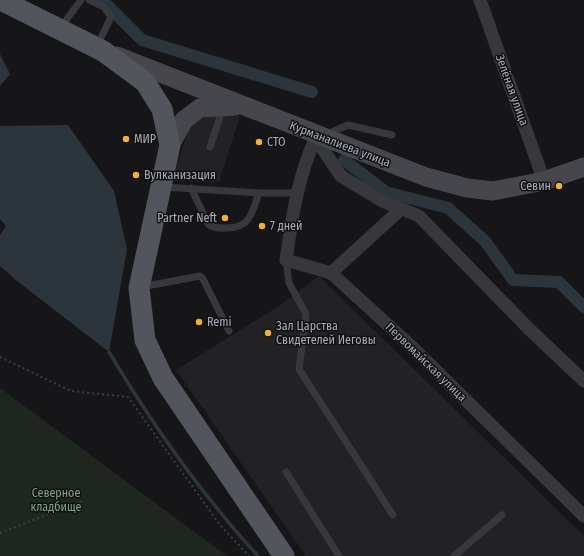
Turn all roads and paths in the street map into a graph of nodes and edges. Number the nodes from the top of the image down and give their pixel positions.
1 (1, 0) edge
2 (81, 0) edge
3 (89, 0) edge
4 (480, 0) edge
5 (60, 29) junction
6 (100, 49) junction
7 (233, 106) junction
8 (392, 135) dead end
9 (320, 136) junction
10 (170, 145) junction
11 (210, 147) dead end
12 (584, 166) edge
13 (544, 180) junction
14 (161, 187) junction
15 (191, 188) junction
16 (259, 193) junction
17 (297, 194) junction
18 (402, 209) junction
19 (286, 260) junction
20 (331, 273) junction
21 (139, 288) junction
22 (229, 331) dead end
23 (0, 357) edge
24 (584, 381) edge
25 (286, 472) dead end
26 (82, 501) dead end
27 (393, 515) dead end
28 (502, 515) dead end
29 (584, 516) edge
30 (0, 533) edge
31 (249, 556) edge
32 (284, 556) edge
33 (339, 556) edge
34 (454, 556) edge

1 - 5 main road
2 - 5 lane
3 - 6 lane
4 - 13 street, Зелёная улица
5 - 6 main road
6 - 7 main road, Курманалиева улица
6 - 10 main road
7 - 9 main road, Курманалиева улица
7 - 10 main road
7 - 11 lane
8 - 9 lane
9 - 13 main road, Курманалиева улица
9 - 17 street
9 - 18 street
10 - 14 main road
12 - 13 main road, Курманалиева улица
14 - 15 lane
14 - 21 main road
15 - 16 lane
15 - 16 lane
16 - 17 lane
17 - 19 street
18 - 20 street
18 - 24 street
19 - 20 street, Первомайская улица
19 - 27 lane
20 - 29 street, Первомайская улица
21 - 22 lane
21 - 32 main road
23 - 31 path
25 - 33 lane
26 - 30 path
28 - 34 lane

